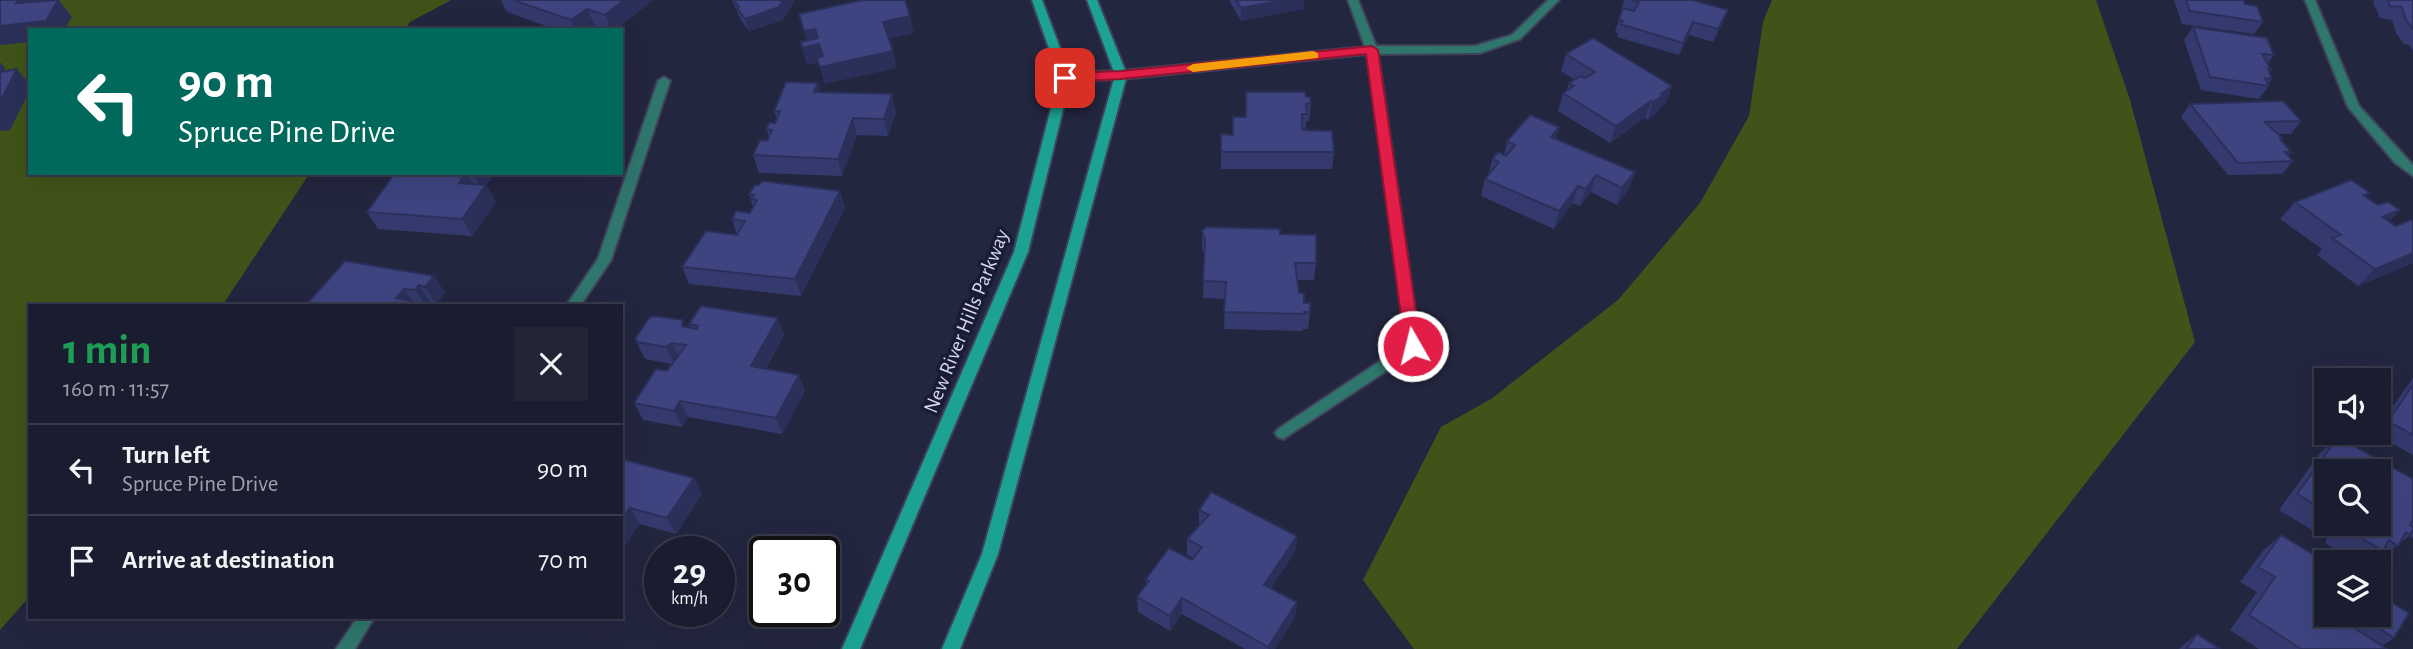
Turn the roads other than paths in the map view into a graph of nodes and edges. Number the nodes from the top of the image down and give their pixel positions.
1 (1037, 0) edge
2 (1092, 0) edge
3 (1353, 0) edge
4 (1554, 0) edge
5 (2310, 0) edge
6 (1372, 50) junction
7 (1121, 75) junction
8 (1065, 78) junction
9 (664, 81) dead end
10 (2413, 172) edge
11 (574, 304) edge
12 (1283, 433) dead end
13 (365, 619) edge
14 (345, 649) edge
15 (851, 649) edge
16 (951, 649) edge

1 - 8 street
2 - 7 street
3 - 6 street
4 - 6 street
5 - 10 street
6 - 7 street
6 - 12 street
7 - 8 street
7 - 16 street
8 - 15 street, New River Hills Parkway
9 - 11 street
13 - 14 street

